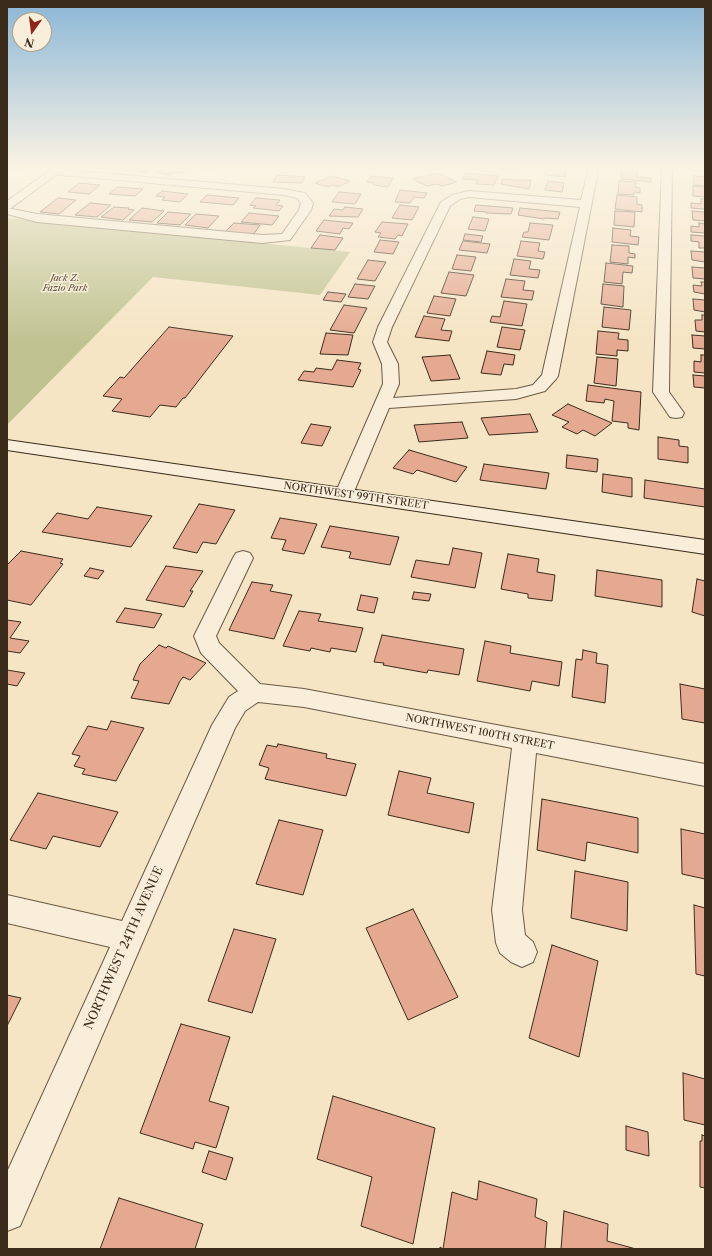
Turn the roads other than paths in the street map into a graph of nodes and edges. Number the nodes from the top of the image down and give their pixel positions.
1 (105, 225) edge
2 (295, 225) edge
3 (435, 225) edge
4 (582, 225) edge
5 (666, 225) edge
6 (383, 404) junction
7 (676, 413) dead end
8 (7, 445) edge
9 (344, 494) junction
10 (705, 547) edge
11 (243, 558) dead end
12 (254, 692) junction
13 (525, 741) junction
14 (705, 775) edge
15 (7, 908) edge
16 (128, 937) junction
17 (522, 952) dead end
18 (7, 1213) edge

1 - 2 street
3 - 6 street
4 - 6 street
5 - 7 street
6 - 9 street
8 - 9 street, NORTHWEST 99TH STREET
9 - 10 street, NORTHWEST 99TH STREET
11 - 12 street
12 - 13 street, NORTHWEST 100TH STREET
12 - 16 street, NORTHWEST 24TH AVENUE
13 - 14 street, NORTHWEST 100TH STREET
13 - 17 street
15 - 16 street
16 - 18 street, NORTHWEST 24TH AVENUE

